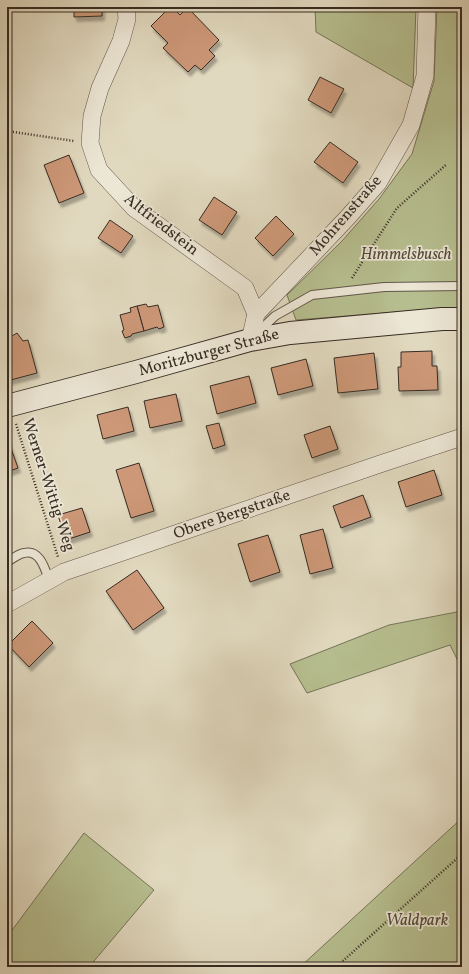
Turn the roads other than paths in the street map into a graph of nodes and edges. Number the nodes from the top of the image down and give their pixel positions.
1 (126, 7) edge
2 (427, 7) edge
3 (462, 286) edge
4 (256, 314) junction
5 (462, 319) edge
6 (250, 340) junction
7 (8, 405) edge
8 (462, 438) edge
9 (7, 562) edge
10 (49, 580) junction
11 (7, 604) edge

1 - 4 street, Altfriedstein
2 - 4 street, Mohrenstraße
3 - 6 lane
4 - 6 street
5 - 6 street, Moritzburger Straße
6 - 7 street, Moritzburger Straße
8 - 10 street, Obere Bergstraße
9 - 10 lane
10 - 11 street, Obere Bergstraße

